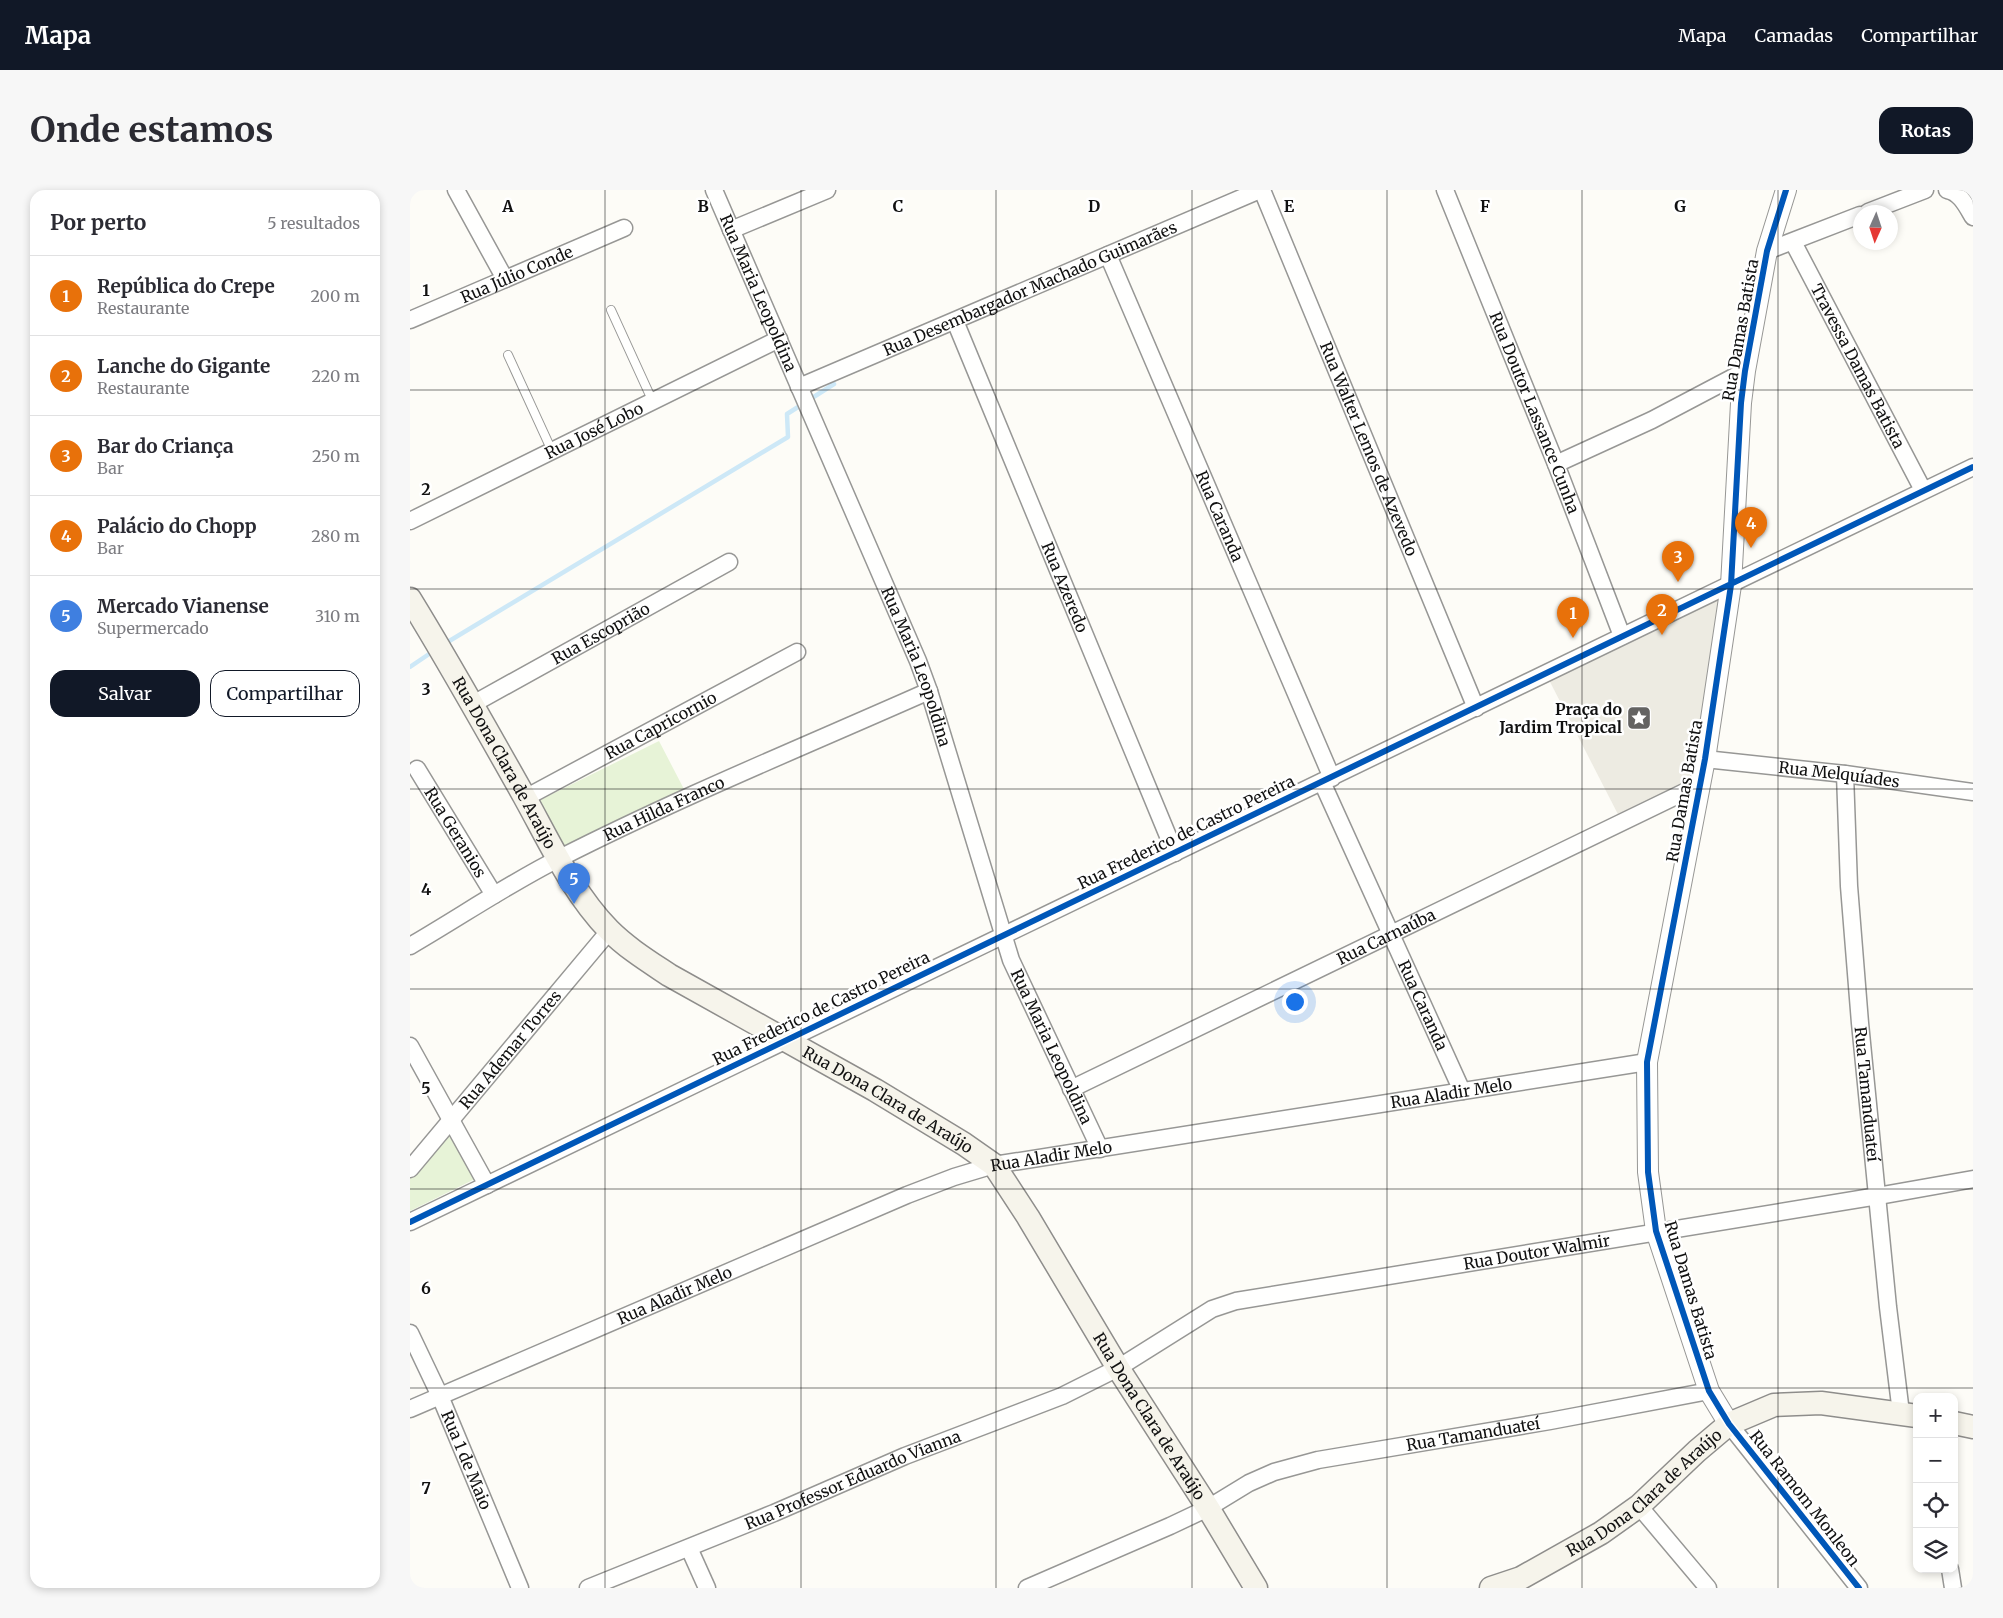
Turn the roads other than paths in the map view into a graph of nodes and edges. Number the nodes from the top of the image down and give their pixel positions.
1 (456, 190) edge
2 (714, 190) edge
3 (828, 190) edge
4 (1261, 190) edge
5 (1445, 190) edge
6 (1786, 190) edge
7 (1925, 190) edge
8 (1947, 190) edge
9 (1886, 205) edge
10 (1973, 217) edge
11 (1853, 219) edge
12 (624, 228) dead end
13 (731, 230) junction
14 (1793, 242) junction
15 (1767, 251) junction
16 (1108, 255) junction
17 (505, 280) junction
18 (611, 310) dead end
19 (410, 320) edge
20 (955, 321) junction
21 (779, 339) junction
22 (508, 355) dead end
23 (1745, 371) junction
24 (803, 395) junction
25 (653, 402) junction
26 (552, 451) junction
27 (1556, 464) junction
28 (1973, 466) edge
29 (1923, 490) junction
30 (410, 521) edge
31 (729, 562) dead end
32 (1731, 585) junction
33 (410, 599) edge
34 (1622, 636) junction
35 (797, 652) dead end
36 (928, 691) junction
37 (473, 704) junction
38 (1476, 708) junction
39 (1705, 759) junction
40 (417, 768) dead end
41 (1845, 774) junction
42 (1327, 780) junction
43 (1701, 784) junction
44 (1973, 792) edge
45 (526, 798) junction
46 (1175, 853) junction
47 (559, 858) junction
48 (494, 895) junction
49 (610, 930) junction
50 (1391, 933) junction
51 (1003, 936) junction
52 (410, 946) edge
53 (785, 1041) junction
54 (410, 1046) edge
55 (1647, 1062) junction
56 (1070, 1088) junction
57 (1462, 1090) junction
58 (451, 1120) junction
59 (1100, 1149) junction
60 (994, 1164) junction
61 (410, 1169) edge
62 (1973, 1179) edge
63 (486, 1185) junction
64 (1878, 1196) junction
65 (410, 1222) edge
66 (1656, 1231) junction
67 (410, 1333) edge
68 (1118, 1368) junction
69 (1709, 1391) junction
70 (440, 1396) junction
71 (410, 1409) edge
72 (1912, 1418) edge
73 (1729, 1424) junction
74 (1958, 1424) edge
75 (1973, 1427) edge
76 (1639, 1506) junction
77 (1208, 1508) junction
78 (689, 1548) junction
79 (1951, 1573) edge
80 (1526, 1583) edge
81 (520, 1588) edge
82 (588, 1588) edge
83 (707, 1588) edge
84 (1027, 1588) edge
85 (1256, 1588) edge
86 (1491, 1588) edge
87 (1708, 1588) edge
88 (1859, 1588) edge
89 (1953, 1588) edge

1 - 17 street
2 - 13 street, Rua Maria Leopoldina
3 - 13 street
4 - 16 street, Rua Desembargador Machado Guimarães
4 - 38 street, Rua Walter Lemos de Azevedo
5 - 27 street, Rua Doutor Lassance Cunha
6 - 15 street, Rua Damas Batista
7 - 9 street
8 - 10 street
11 - 14 street
12 - 17 street, Rua Júlio Conde
13 - 21 street, Rua Maria Leopoldina
14 - 15 street
14 - 29 street, Travessa Damas Batista
15 - 23 street, Rua Damas Batista
16 - 20 street, Rua Desembargador Machado Guimarães
16 - 42 street, Rua Caranda
17 - 19 street, Rua Júlio Conde
18 - 25 lane
20 - 24 street, Rua Desembargador Machado Guimarães
20 - 46 street, Rua Azeredo
21 - 24 street, Rua Maria Leopoldina
21 - 25 street, Rua José Lobo
22 - 26 lane
23 - 27 street
23 - 32 street, Rua Damas Batista
24 - 36 street, Rua Maria Leopoldina
25 - 26 street, Rua José Lobo
26 - 30 street, Rua José Lobo
27 - 34 street, Rua Doutor Lassance Cunha
28 - 29 street, Rua Frederico de Castro Pereira
29 - 32 street, Rua Frederico de Castro Pereira
31 - 37 street, Rua Escoprião
32 - 34 street, Rua Frederico de Castro Pereira
32 - 39 street, Rua Damas Batista
33 - 37 main road, Rua Dona Clara de Araújo
34 - 38 street, Rua Frederico de Castro Pereira
35 - 45 street, Rua Capricornio
36 - 47 street, Rua Hilda Franco
36 - 51 street, Rua Maria Leopoldina
37 - 45 main road, Rua Dona Clara de Araújo
38 - 42 street, Rua Frederico de Castro Pereira
39 - 41 street, Rua Melquíades
39 - 43 street, Rua Damas Batista
40 - 48 street, Rua Geranios
41 - 44 street, Rua Melquíades
41 - 64 street, Rua Tamanduateí
42 - 46 street, Rua Frederico de Castro Pereira
42 - 50 street, Rua Caranda
43 - 50 street, Rua Carnaúba
43 - 55 street, Rua Damas Batista
45 - 47 main road, Rua Dona Clara de Araújo
46 - 51 street, Rua Frederico de Castro Pereira
47 - 48 street, Rua Hilda Franco
47 - 49 main road, Rua Dona Clara de Araújo
48 - 52 street, Rua Hilda Franco
49 - 53 main road, Rua Dona Clara de Araújo
49 - 58 street, Rua Ademar Torres
50 - 56 street, Rua Carnaúba
50 - 57 street, Rua Caranda
51 - 53 street, Rua Frederico de Castro Pereira
51 - 56 street, Rua Maria Leopoldina
53 - 60 main road, Rua Dona Clara de Araújo
53 - 63 street, Rua Frederico de Castro Pereira
54 - 58 street
55 - 57 street, Rua Aladir Melo
55 - 66 street, Rua Damas Batista
56 - 59 street, Rua Maria Leopoldina
57 - 59 street, Rua Aladir Melo
58 - 61 street, Rua Ademar Torres
58 - 63 street
59 - 60 street, Rua Aladir Melo
60 - 68 main road, Rua Dona Clara de Araújo
60 - 70 street, Rua Aladir Melo
62 - 64 street, Rua Doutor Walmir
63 - 65 street, Rua Frederico de Castro Pereira
64 - 66 street, Rua Doutor Walmir
64 - 72 street, Rua Tamanduateí
66 - 68 street, Rua Doutor Walmir
66 - 69 street, Rua Damas Batista
67 - 70 street, Rua 1 de Maio
68 - 77 main road, Rua Dona Clara de Araújo
68 - 78 street, Rua Professor Eduardo Vianna
69 - 73 street
69 - 77 street, Rua Tamanduateí
70 - 71 street, Rua Aladir Melo
70 - 81 street, Rua 1 de Maio
72 - 73 main road, Rua Dona Clara de Araújo
73 - 76 main road, Rua Dona Clara de Araújo
73 - 88 street, Rua Ramom Monleon
74 - 75 main road
76 - 80 main road, Rua Dona Clara de Araújo
76 - 87 street
77 - 84 street, Rua Tamanduateí
77 - 85 main road, Rua Dona Clara de Araújo
78 - 82 street, Rua Professor Eduardo Vianna
78 - 83 street
79 - 89 street
80 - 86 main road, Rua Dona Clara de Araújo

